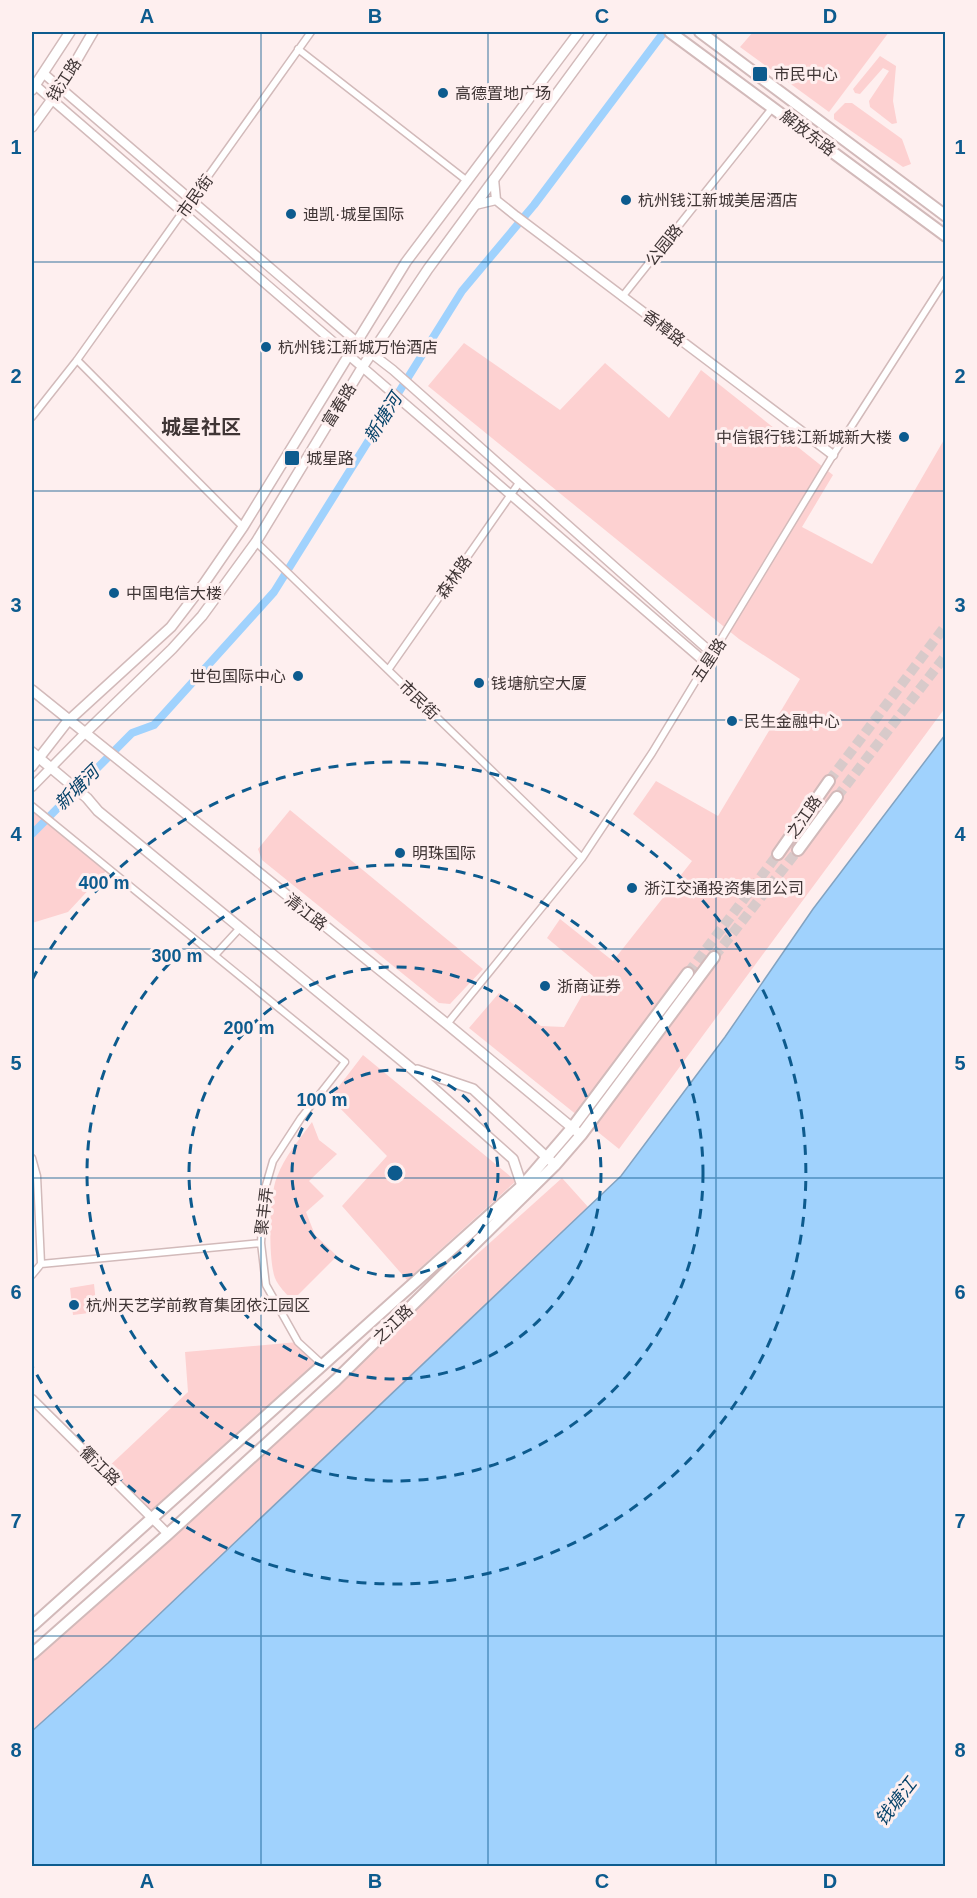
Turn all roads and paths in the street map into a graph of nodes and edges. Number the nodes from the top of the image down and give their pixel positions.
1 (70, 32) edge
2 (93, 32) edge
3 (310, 32) edge
4 (579, 32) edge
5 (602, 32) edge
6 (670, 32) edge
7 (700, 32) edge
8 (298, 50) junction
9 (43, 73) junction
10 (61, 87) junction
11 (33, 88) edge
12 (52, 99) junction
13 (773, 107) junction
14 (32, 127) edge
15 (494, 179) junction
16 (466, 180) junction
17 (192, 200) junction
18 (496, 200) junction
19 (475, 205) junction
20 (182, 213) junction
21 (945, 216) edge
22 (945, 236) edge
23 (945, 279) edge
24 (622, 297) junction
25 (358, 343) junction
26 (373, 354) junction
27 (350, 356) junction
28 (77, 360) junction
29 (363, 366) junction
30 (32, 417) edge
31 (833, 455) junction
32 (519, 483) junction
33 (512, 494) junction
34 (243, 527) junction
35 (256, 542) junction
36 (714, 655) junction
37 (706, 663) junction
38 (388, 670) junction
39 (32, 690) edge
40 (67, 722) junction
41 (86, 732) junction
42 (35, 755) edge
43 (32, 767) edge
44 (51, 768) junction
45 (829, 781) tunnel mouth
46 (32, 787) edge
47 (837, 797) tunnel mouth
48 (32, 806) edge
49 (798, 850) tunnel mouth
50 (778, 854) tunnel mouth
51 (582, 858) junction
52 (239, 929) junction
53 (216, 954) junction
54 (714, 957) tunnel mouth
55 (688, 973) tunnel mouth
56 (447, 1024) junction
57 (412, 1069) junction
58 (576, 1131) junction
59 (32, 1158) edge
60 (551, 1162) junction
61 (522, 1186) junction
62 (261, 1244) junction
63 (41, 1264) junction
64 (32, 1275) edge
65 (323, 1365) junction
66 (32, 1399) edge
67 (152, 1516) junction
68 (168, 1534) junction
69 (32, 1626) edge
70 (32, 1653) edge

1 - 9 main road, 钱江路
2 - 10 main road, 钱江路
3 - 8 street, 市民街
4 - 16 main road, 富春路
5 - 15 main road, 富春路
6 - 13 main road, 解放东路
7 - 21 main road, 解放东路
8 - 16 street
8 - 17 street, 市民街
9 - 10 street
9 - 11 main road, 钱江路
10 - 12 main road, 钱江路
10 - 17 street
11 - 12 street
12 - 14 main road, 钱江路
12 - 20 street
13 - 22 main road, 解放东路
13 - 24 street, 公园路
15 - 18 street
15 - 19 main road, 富春路
16 - 25 main road, 富春路
17 - 20 street, 市民街
17 - 25 street
18 - 19 street
18 - 24 street, 香樟路
19 - 26 main road, 富春路
20 - 27 street
20 - 28 street, 市民街
23 - 31 street, 五星路
24 - 31 street, 香樟路
25 - 26 street
25 - 27 main road, 富春路
26 - 29 main road, 富春路
26 - 32 street
27 - 29 street
27 - 34 main road, 富春路
28 - 30 street, 市民街
28 - 34 street
29 - 33 street
29 - 35 main road, 富春路
31 - 36 street, 五星路
32 - 33 street, 森林路
32 - 36 street
33 - 37 street
33 - 38 street, 森林路
34 - 40 main road, 富春路
35 - 38 street, 市民街
35 - 41 main road, 富春路
36 - 37 street, 五星路
37 - 51 street, 五星路
38 - 51 street, 市民街
39 - 40 main road, 清江路
40 - 41 main road, 清江路
40 - 42 main road, 富春路
41 - 44 street, 富春路
41 - 56 main road, 清江路
42 - 43 street, 富春路
42 - 44 main road
44 - 46 street, 富春路
44 - 52 main road
45 - 50 main road, 之江路
47 - 49 main road, 之江路
48 - 53 street
51 - 56 street, 五星路
52 - 53 street
52 - 57 main road
53 - 62 street, 聚丰弄
54 - 58 main road, 之江路
55 - 58 main road, 之江路
56 - 58 main road, 清江路
57 - 60 main road
57 - 61 main road
58 - 60 main road, 之江路
59 - 63 street
60 - 61 main road, 之江路
60 - 68 main road, 之江路
61 - 65 main road, 之江路
62 - 63 street
62 - 65 street, 聚丰弄
63 - 64 street
65 - 67 main road, 之江路
66 - 67 street, 衢江路
67 - 68 street, 衢江路
67 - 69 main road, 之江路
68 - 70 main road, 之江路

